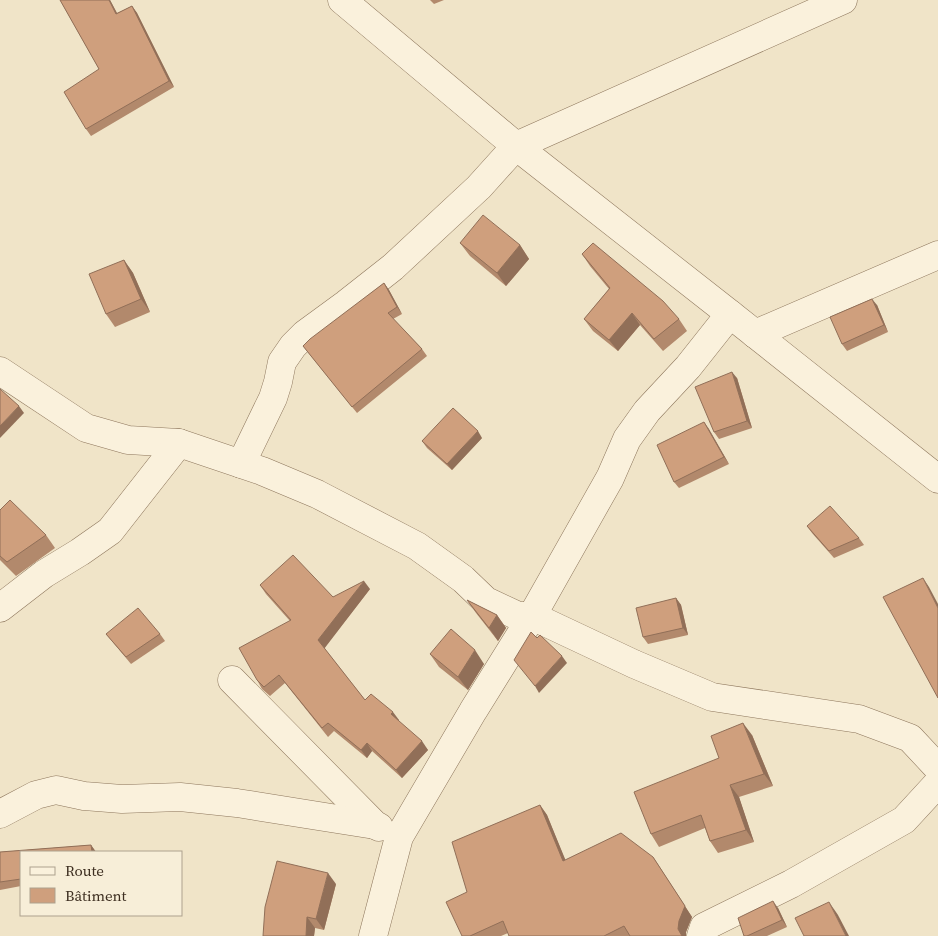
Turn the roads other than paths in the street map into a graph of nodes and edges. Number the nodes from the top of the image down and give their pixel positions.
1 (342, 0) edge
2 (843, 0) edge
3 (516, 146) junction
4 (938, 254) edge
5 (730, 314) junction
6 (756, 334) junction
7 (0, 371) edge
8 (178, 443) junction
9 (241, 464) junction
10 (938, 479) edge
11 (0, 608) edge
12 (532, 616) junction
13 (232, 680) dead end
14 (938, 768) edge
15 (938, 782) edge
16 (0, 814) edge
17 (387, 831) junction
18 (373, 936) edge
19 (701, 936) edge

1 - 3 street
2 - 3 street
3 - 5 street
3 - 9 street
4 - 6 street
5 - 6 street
5 - 12 street
6 - 10 street
7 - 8 street
8 - 9 street
8 - 11 street
9 - 12 street
12 - 14 street
12 - 17 street
13 - 17 street
15 - 19 street
16 - 17 street
17 - 18 street

